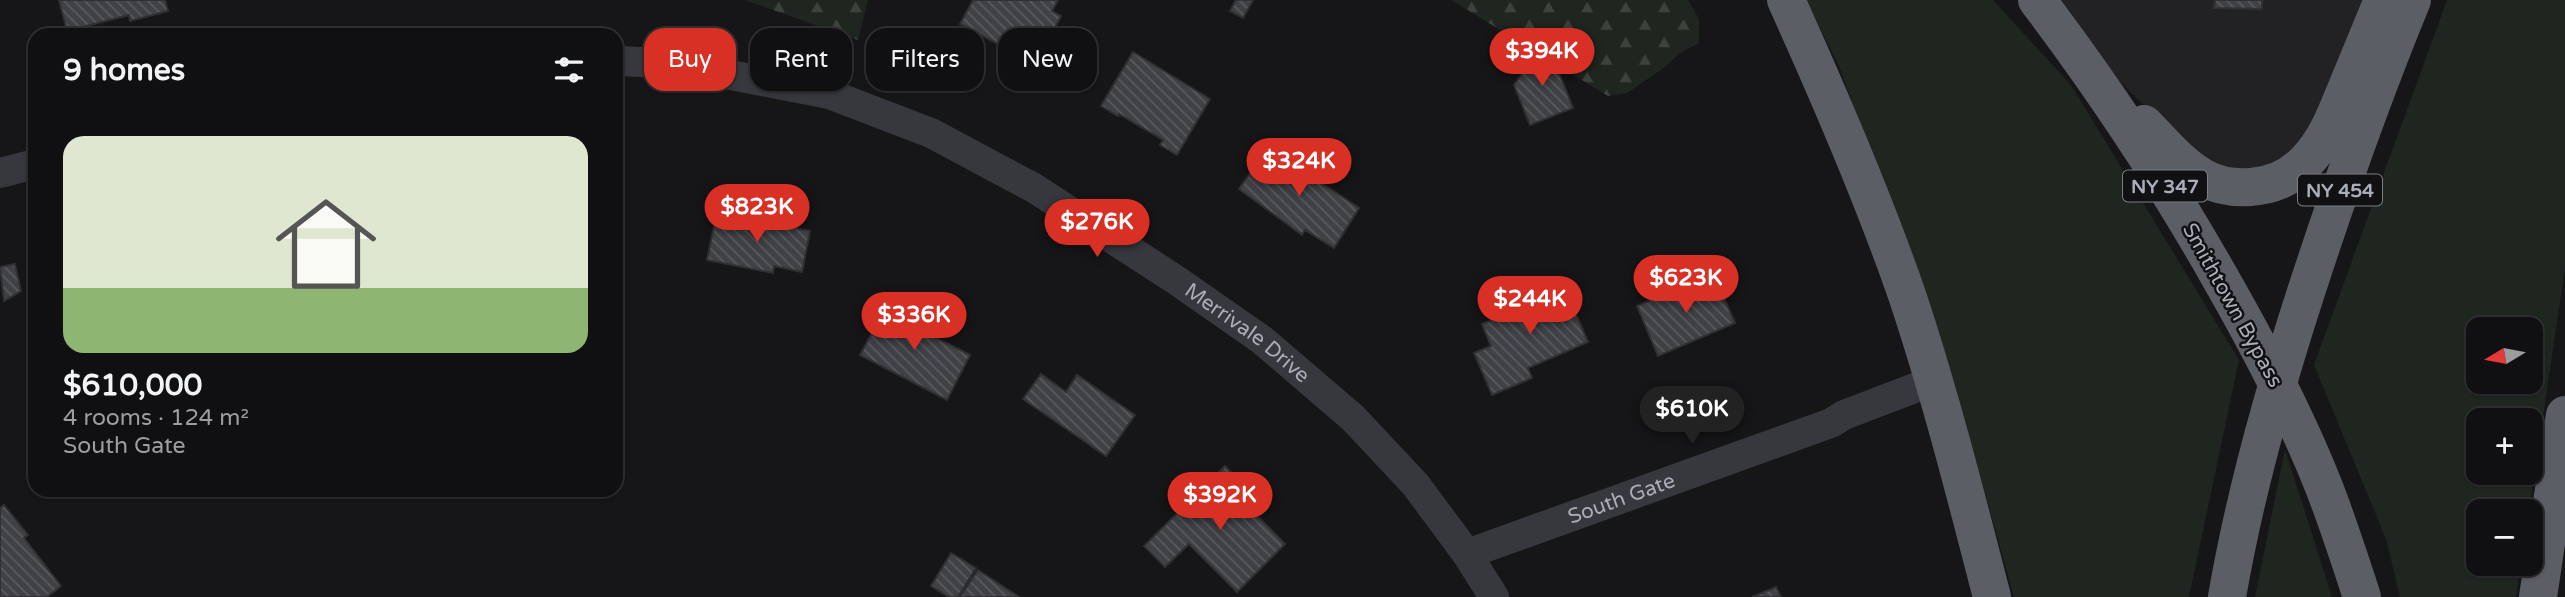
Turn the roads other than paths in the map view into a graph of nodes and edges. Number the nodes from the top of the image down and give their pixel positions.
1 (1786, 0) edge
2 (2037, 0) edge
3 (2383, 0) edge
4 (2412, 0) edge
5 (623, 61) edge
6 (2085, 66) junction
7 (28, 166) edge
8 (0, 173) edge
9 (1933, 382) junction
10 (2276, 383) junction
11 (2565, 415) edge
12 (1467, 554) junction
13 (1494, 597) edge
14 (1992, 597) edge
15 (2227, 597) edge
16 (2362, 597) edge
17 (2538, 597) edge

1 - 9 highway
2 - 6 highway, Smithtown Bypass / NY 347
3 - 6 highway
4 - 10 highway, NY 454
5 - 12 street, Merrivale Drive
6 - 10 highway, Smithtown Bypass / NY 347
7 - 8 street
9 - 12 street, South Gate
9 - 14 highway
10 - 15 highway, NY 454
10 - 16 highway, Smithtown Bypass / NY 347
11 - 17 highway
12 - 13 street, Merrivale Drive

